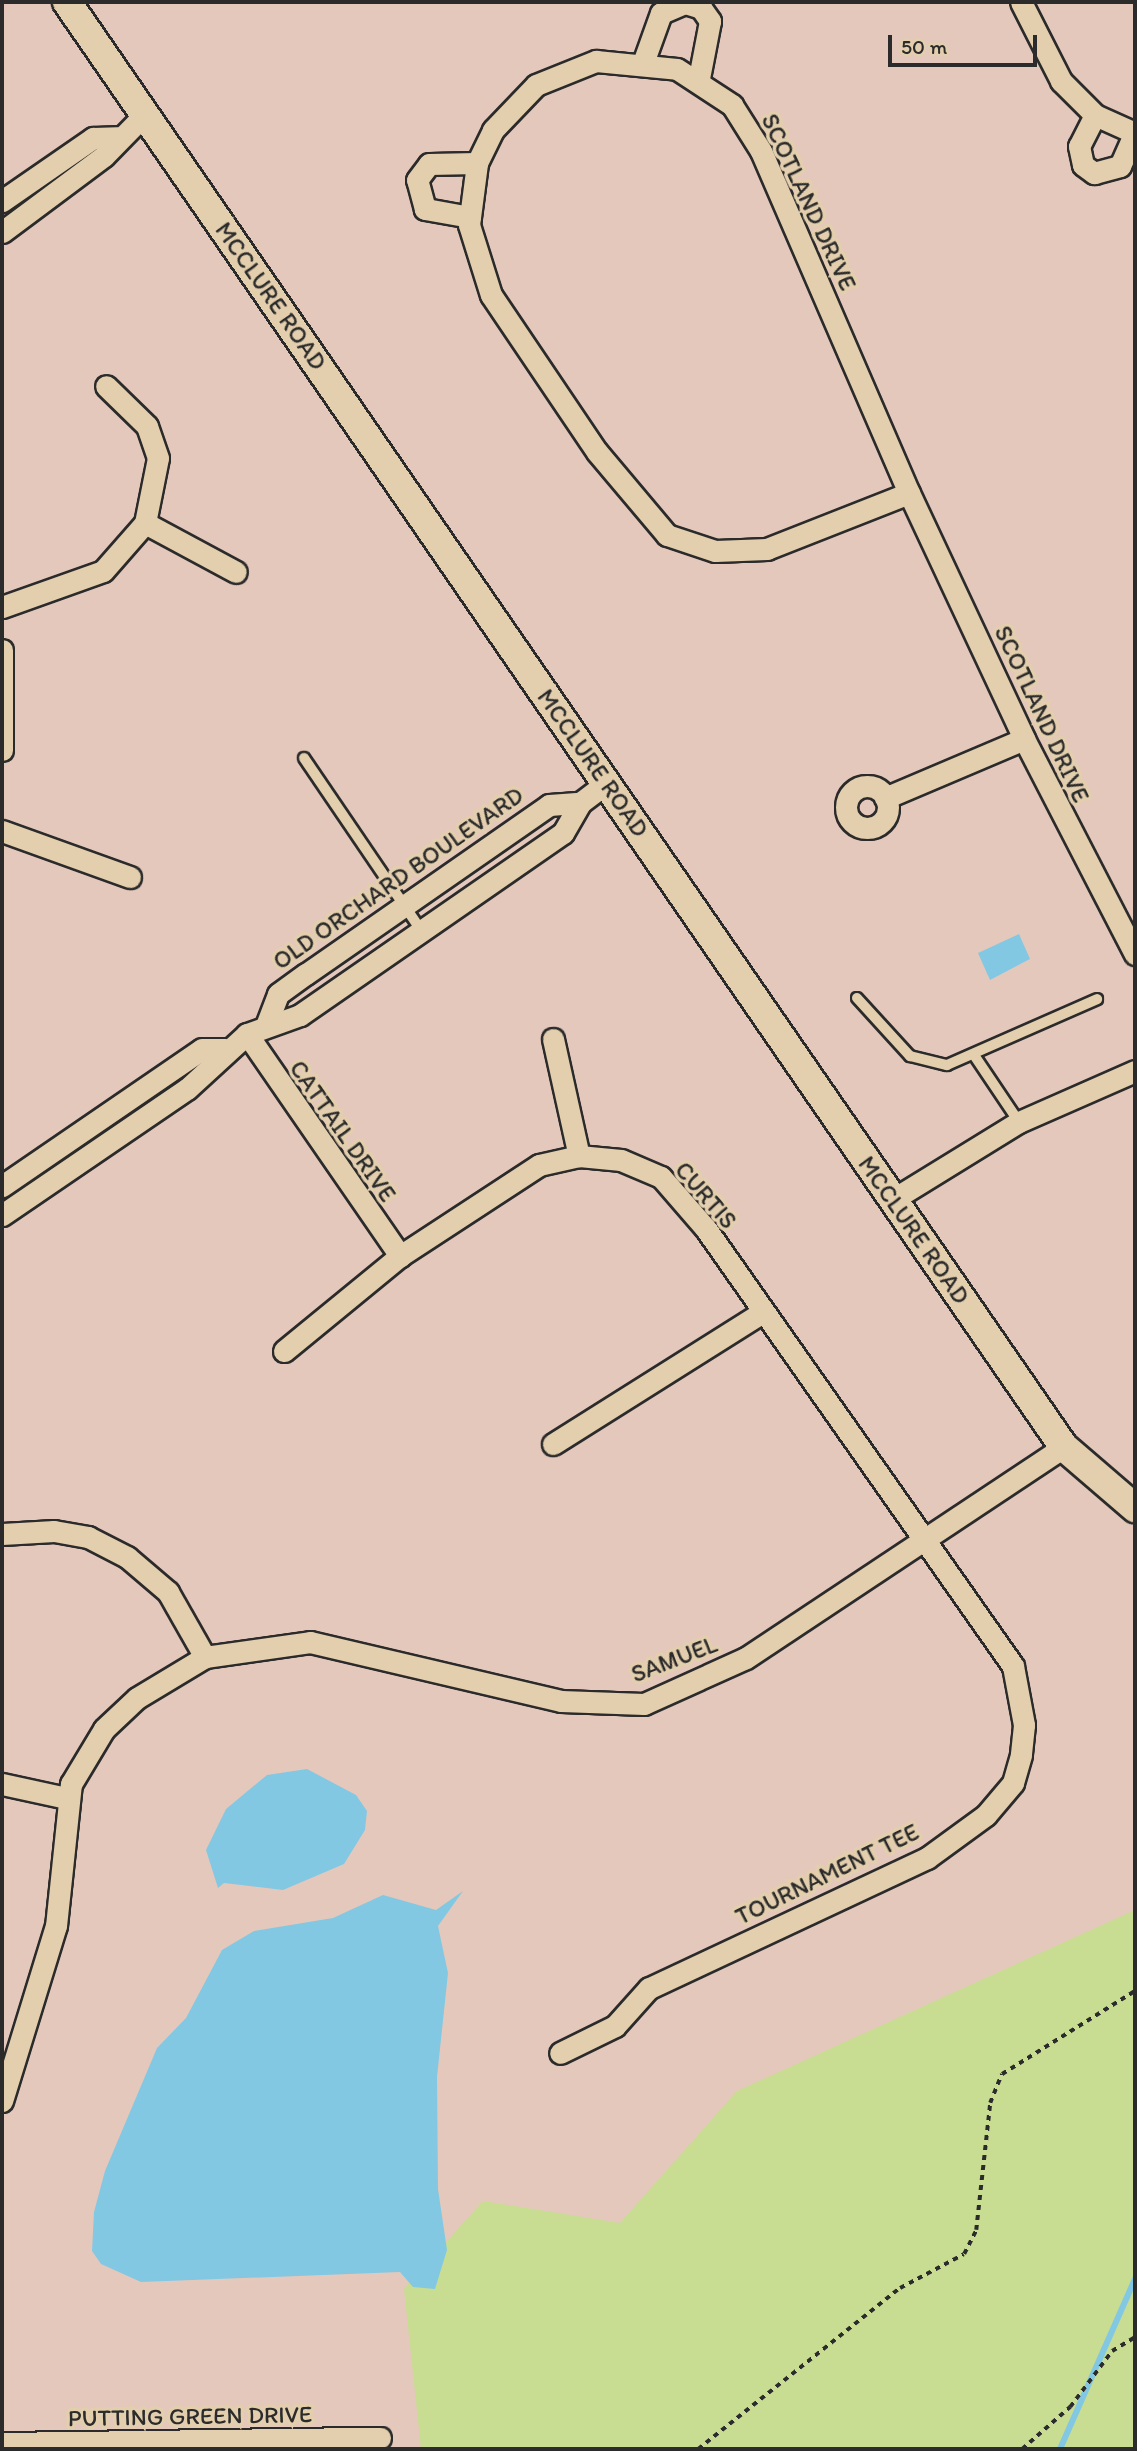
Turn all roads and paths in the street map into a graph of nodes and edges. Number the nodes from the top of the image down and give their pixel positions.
1 (67, 2) edge
2 (1021, 2) edge
3 (643, 63) junction
4 (699, 78) junction
5 (145, 114) junction
6 (1095, 115) junction
7 (1135, 133) edge
8 (117, 137) junction
9 (477, 163) junction
10 (2, 201) edge
11 (470, 217) junction
12 (2, 232) edge
13 (106, 386) dead end
14 (909, 493) junction
15 (145, 523) junction
16 (236, 572) dead end
17 (2, 607) edge
18 (2, 649) edge
19 (1024, 739) junction
20 (2, 750) edge
21 (303, 758) dead end
22 (607, 783) junction
23 (886, 798) dead end
24 (580, 803) junction
25 (2, 831) edge
26 (130, 877) dead end
27 (404, 905) junction
28 (421, 930) junction
29 (1135, 954) edge
30 (857, 998) dead end
31 (1097, 999) dead end
32 (267, 1023) junction
33 (247, 1034) junction
34 (553, 1039) dead end
35 (225, 1049) junction
36 (974, 1055) junction
37 (1135, 1071) edge
38 (1019, 1122) junction
39 (579, 1156) junction
40 (2, 1186) edge
41 (892, 1200) junction
42 (2, 1215) edge
43 (400, 1256) junction
44 (761, 1313) junction
45 (284, 1351) dead end
46 (552, 1444) dead end
47 (1064, 1447) junction
48 (1135, 1508) edge
49 (2, 1534) edge
50 (921, 1537) junction
51 (205, 1657) junction
52 (2, 1784) edge
53 (67, 1798) junction
54 (1135, 1991) edge
55 (561, 2053) dead end
56 (2, 2101) edge
57 (1135, 2337) edge
58 (380, 2438) dead end
59 (2, 2443) edge
60 (698, 2449) edge
61 (1022, 2449) edge

1 - 5 street, MCCLURE ROAD
2 - 6 street
3 - 4 street, SCOTLAND DRIVE
3 - 4 street
3 - 9 street, SCOTLAND DRIVE
4 - 14 street, SCOTLAND DRIVE
5 - 8 street
5 - 22 street, MCCLURE ROAD
6 - 7 street
6 - 7 street
8 - 10 street
8 - 12 street
9 - 11 street, SCOTLAND DRIVE
9 - 11 street
11 - 14 street, SCOTLAND DRIVE
13 - 15 street
14 - 19 street, SCOTLAND DRIVE
15 - 16 street
15 - 17 street
18 - 20 street
19 - 23 street
19 - 29 street, SCOTLAND DRIVE
21 - 27 lane
22 - 24 street, OLD ORCHARD BOULEVARD
22 - 41 street, MCCLURE ROAD
24 - 27 street, OLD ORCHARD BOULEVARD
24 - 28 street, OLD ORCHARD BOULEVARD
25 - 26 street
27 - 28 lane
27 - 32 street, OLD ORCHARD BOULEVARD
28 - 32 street, OLD ORCHARD BOULEVARD
30 - 36 lane
31 - 36 lane
32 - 33 street, OLD ORCHARD BOULEVARD
33 - 35 street, OLD ORCHARD BOULEVARD
33 - 43 street, CATTAIL DRIVE
34 - 39 street
35 - 40 street, OLD ORCHARD BOULEVARD
35 - 42 street, OLD ORCHARD BOULEVARD
36 - 38 lane
37 - 38 street
38 - 41 street
39 - 43 street, CURTIS
39 - 44 street, CURTIS
41 - 47 street, MCCLURE ROAD
43 - 45 street, CURTIS
44 - 46 street
44 - 50 street, CURTIS
47 - 48 street, MCCLURE ROAD
47 - 50 street, SAMUEL
49 - 51 street
50 - 51 street, SAMUEL
50 - 55 street, TOURNAMENT TEE
51 - 53 street
52 - 53 street
53 - 56 street
54 - 60 path
57 - 61 path
58 - 59 street, PUTTING GREEN DRIVE

